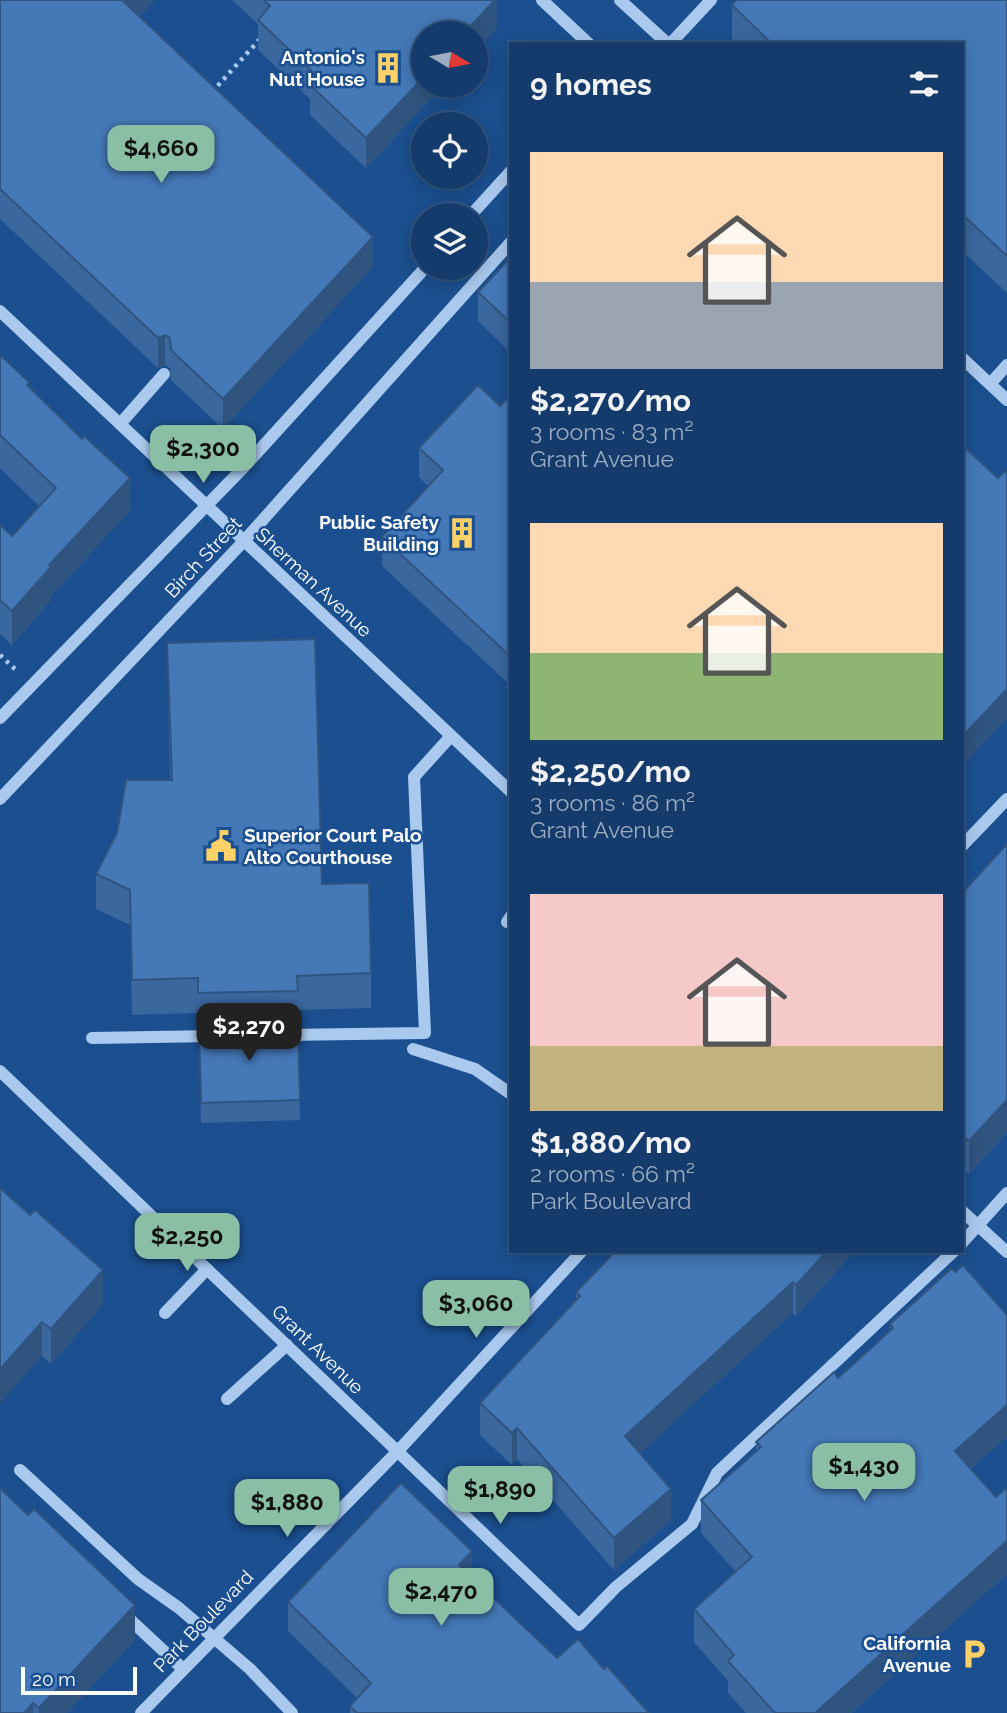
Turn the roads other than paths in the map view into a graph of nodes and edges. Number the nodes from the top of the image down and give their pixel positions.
1 (542, 0) edge
2 (620, 0) edge
3 (711, 0) edge
4 (587, 42) edge
5 (667, 42) edge
6 (671, 42) edge
7 (509, 173) edge
8 (482, 203) edge
9 (509, 244) edge
10 (414, 280) edge
11 (0, 311) edge
12 (964, 360) edge
13 (1007, 365) edge
14 (164, 374) dead end
15 (990, 384) junction
16 (1007, 400) edge
17 (120, 424) junction
18 (206, 507) junction
19 (243, 542) junction
20 (0, 718) edge
21 (451, 736) junction
22 (509, 790) edge
23 (0, 799) edge
24 (1007, 799) edge
25 (964, 844) edge
26 (272, 1035) edge
27 (231, 1036) edge
28 (92, 1038) dead end
29 (413, 1049) dead end
30 (0, 1071) edge
31 (509, 1093) edge
32 (1007, 1193) edge
33 (964, 1214) edge
34 (980, 1227) junction
35 (964, 1241) edge
36 (1007, 1252) edge
37 (580, 1253) edge
38 (952, 1253) edge
39 (207, 1269) junction
40 (165, 1313) dead end
41 (287, 1345) junction
42 (227, 1399) dead end
43 (397, 1452) junction
44 (20, 1470) dead end
45 (111, 1602) edge
46 (213, 1637) junction
47 (183, 1669) junction
48 (141, 1713) edge
49 (292, 1713) edge

1 - 4 street
2 - 5 street
3 - 6 street
7 - 8 street
9 - 19 street, Birch Street
10 - 18 street, Birch Street
11 - 17 street, Sherman Avenue
12 - 15 street
13 - 15 street
14 - 17 street
15 - 16 street
17 - 18 street, Sherman Avenue
18 - 19 street, Sherman Avenue
18 - 20 street, Birch Street
19 - 21 street, Sherman Avenue
19 - 23 street, Birch Street
21 - 22 street, Sherman Avenue
21 - 26 street
24 - 25 street
27 - 28 street
29 - 31 street
30 - 39 street, Grant Avenue
32 - 34 street
33 - 34 street
34 - 35 street
34 - 36 street
37 - 43 street, Park Boulevard
38 - 43 street, Grant Avenue
39 - 40 street
39 - 41 street, Grant Avenue
41 - 42 street
41 - 43 street, Grant Avenue
43 - 46 street, Park Boulevard
44 - 46 street
45 - 47 street
46 - 47 street, Park Boulevard
46 - 49 street
47 - 48 street, Park Boulevard

